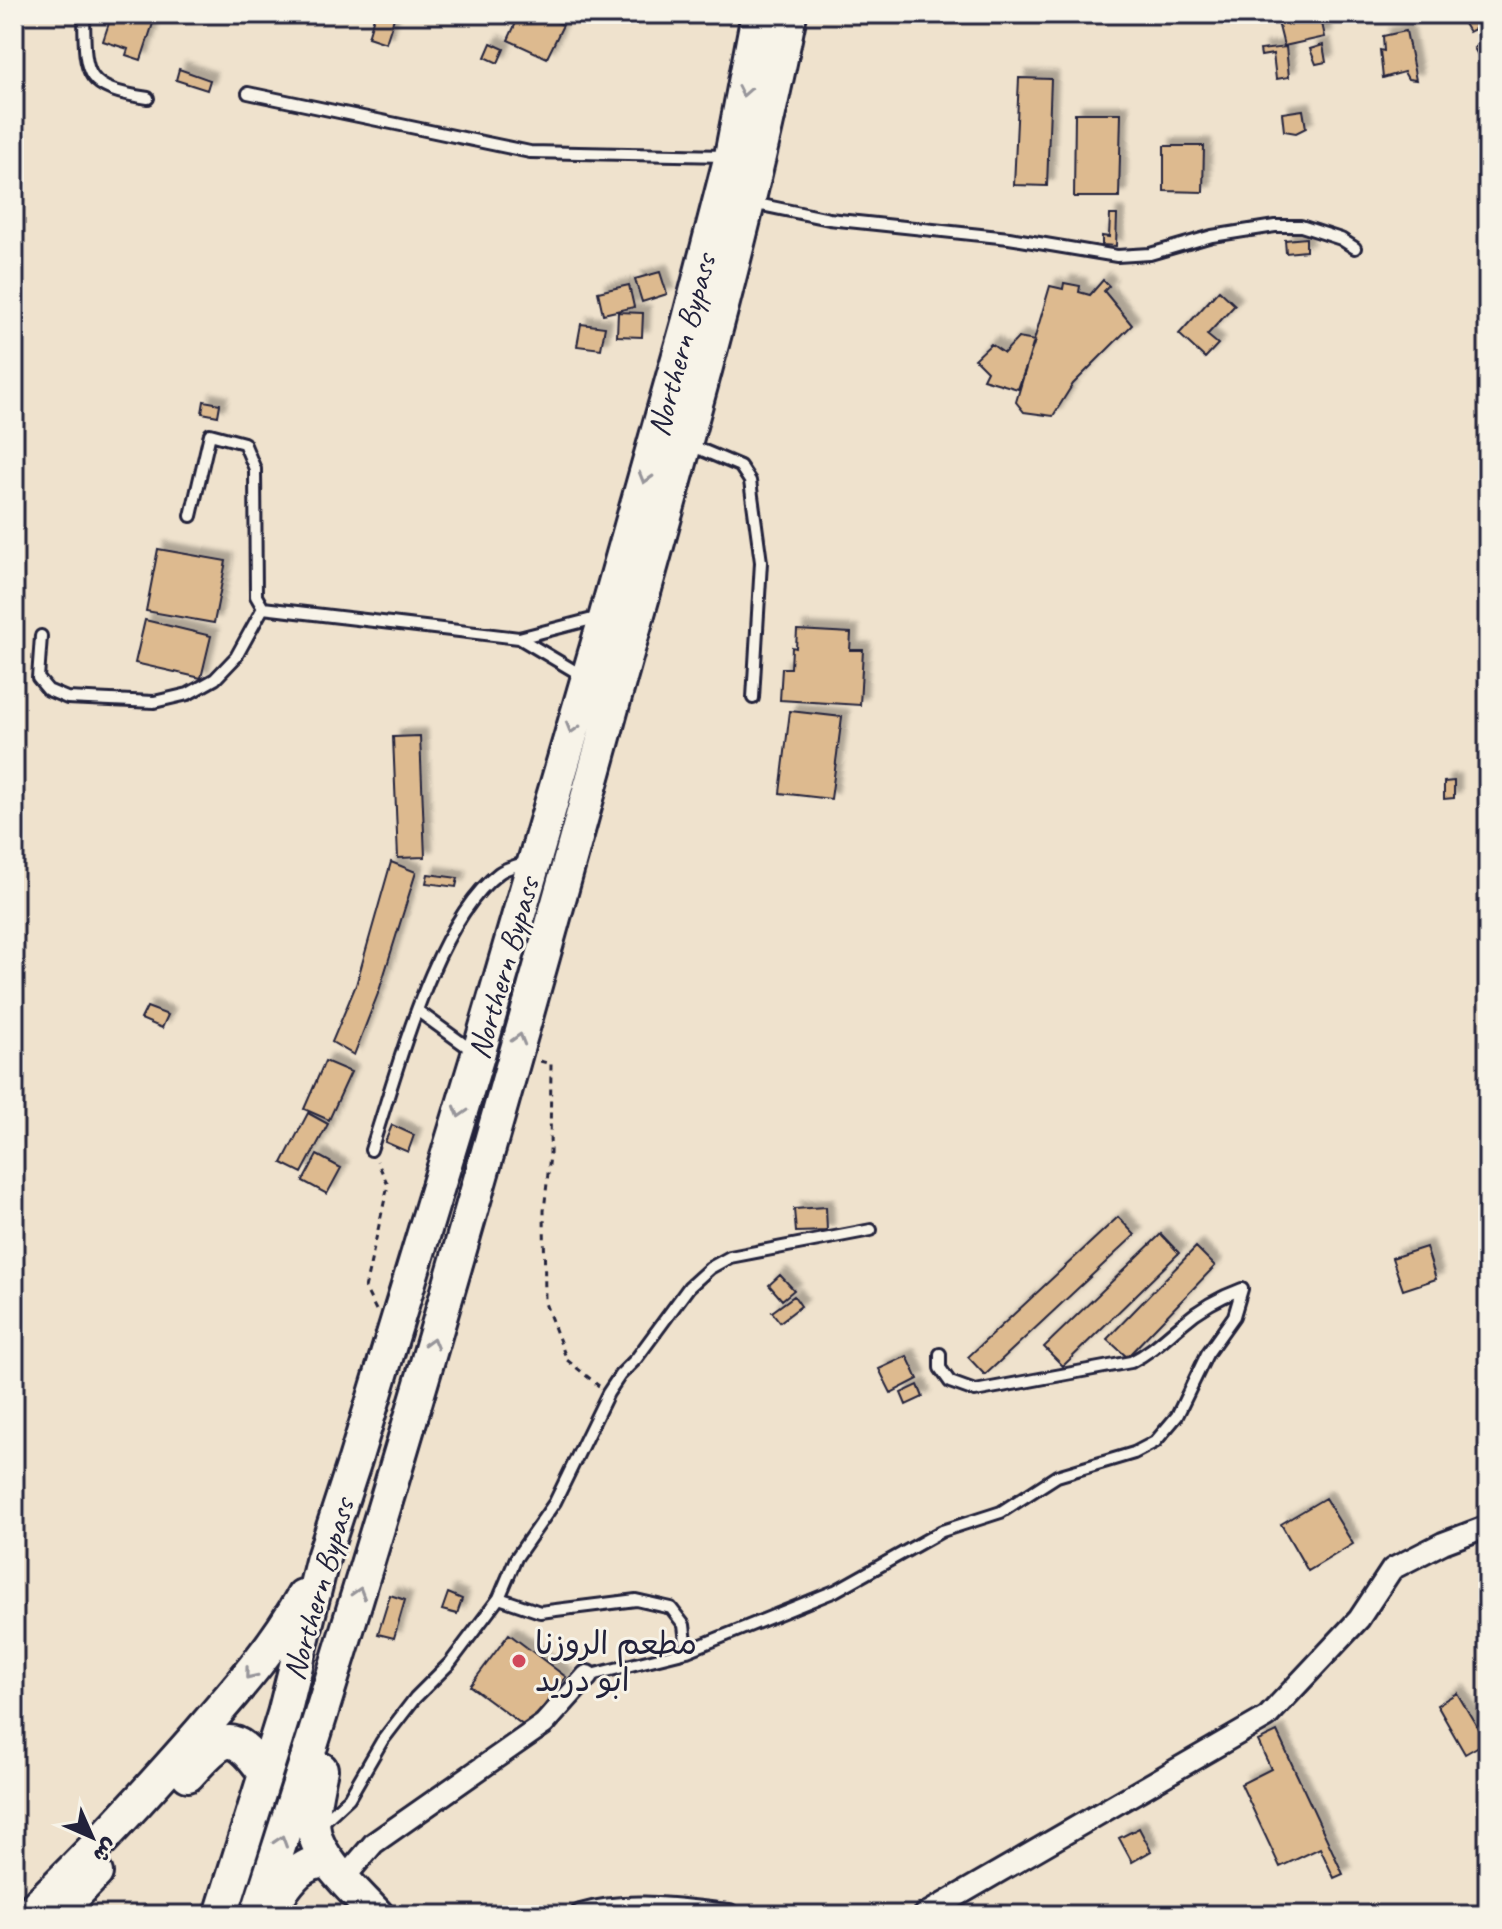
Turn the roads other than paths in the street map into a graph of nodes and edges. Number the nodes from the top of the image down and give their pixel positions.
1 (84, 14) edge
2 (758, 14) edge
3 (790, 14) edge
4 (248, 93) dead end
5 (148, 98) dead end
6 (731, 156) junction
7 (746, 202) junction
8 (1355, 248) dead end
9 (684, 443) junction
10 (191, 516) dead end
11 (263, 608) junction
12 (606, 615) junction
13 (41, 636) dead end
14 (519, 638) junction
15 (586, 677) junction
16 (753, 698) dead end
17 (536, 856) junction
18 (418, 1011) junction
19 (478, 1055) junction
20 (371, 1150) road end
21 (871, 1230) dead end
22 (940, 1354) dead end
23 (1488, 1526) edge
24 (322, 1561) junction
25 (499, 1598) junction
26 (345, 1637) junction
27 (687, 1651) junction
28 (587, 1676) joint
29 (264, 1772) junction
30 (314, 1830) junction
31 (336, 1870) junction
32 (65, 1908) edge
33 (27, 1915) edge
34 (221, 1915) edge
35 (257, 1915) edge
36 (265, 1915) edge
37 (377, 1915) edge
38 (581, 1915) edge
39 (729, 1915) edge
40 (924, 1915) edge

1 - 5 lane
2 -> 6 highway, Northern Bypass
3 - 7 highway, Northern Bypass
4 - 6 lane
6 -> 12 highway, Northern Bypass
7 - 8 lane
7 - 9 highway, Northern Bypass
9 - 16 lane
26 -> 9 highway, Northern Bypass
10 - 11 lane
11 - 13 lane
11 - 14 lane
12 - 14 lane
12 - 15 highway, Northern Bypass
14 - 15 lane
15 -> 17 highway, Northern Bypass
17 - 18 lane
17 - 19 highway, Northern Bypass
18 - 19 lane
18 - 20 lane
19 -> 24 highway, Northern Bypass
21 - 25 lane
22 - 27 lane
23 - 40 street
24 - 29 highway, Northern Bypass
24 -> 33 highway
25 - 27 lane
25 - 30 lane
26 - 30 highway
35 -> 26 highway, Northern Bypass
27 - 28 lane
28 - 31 street
29 - 32 highway
29 - 34 highway, Northern Bypass
30 - 31 highway
31 - 36 highway
31 - 37 highway
38 - 39 street

